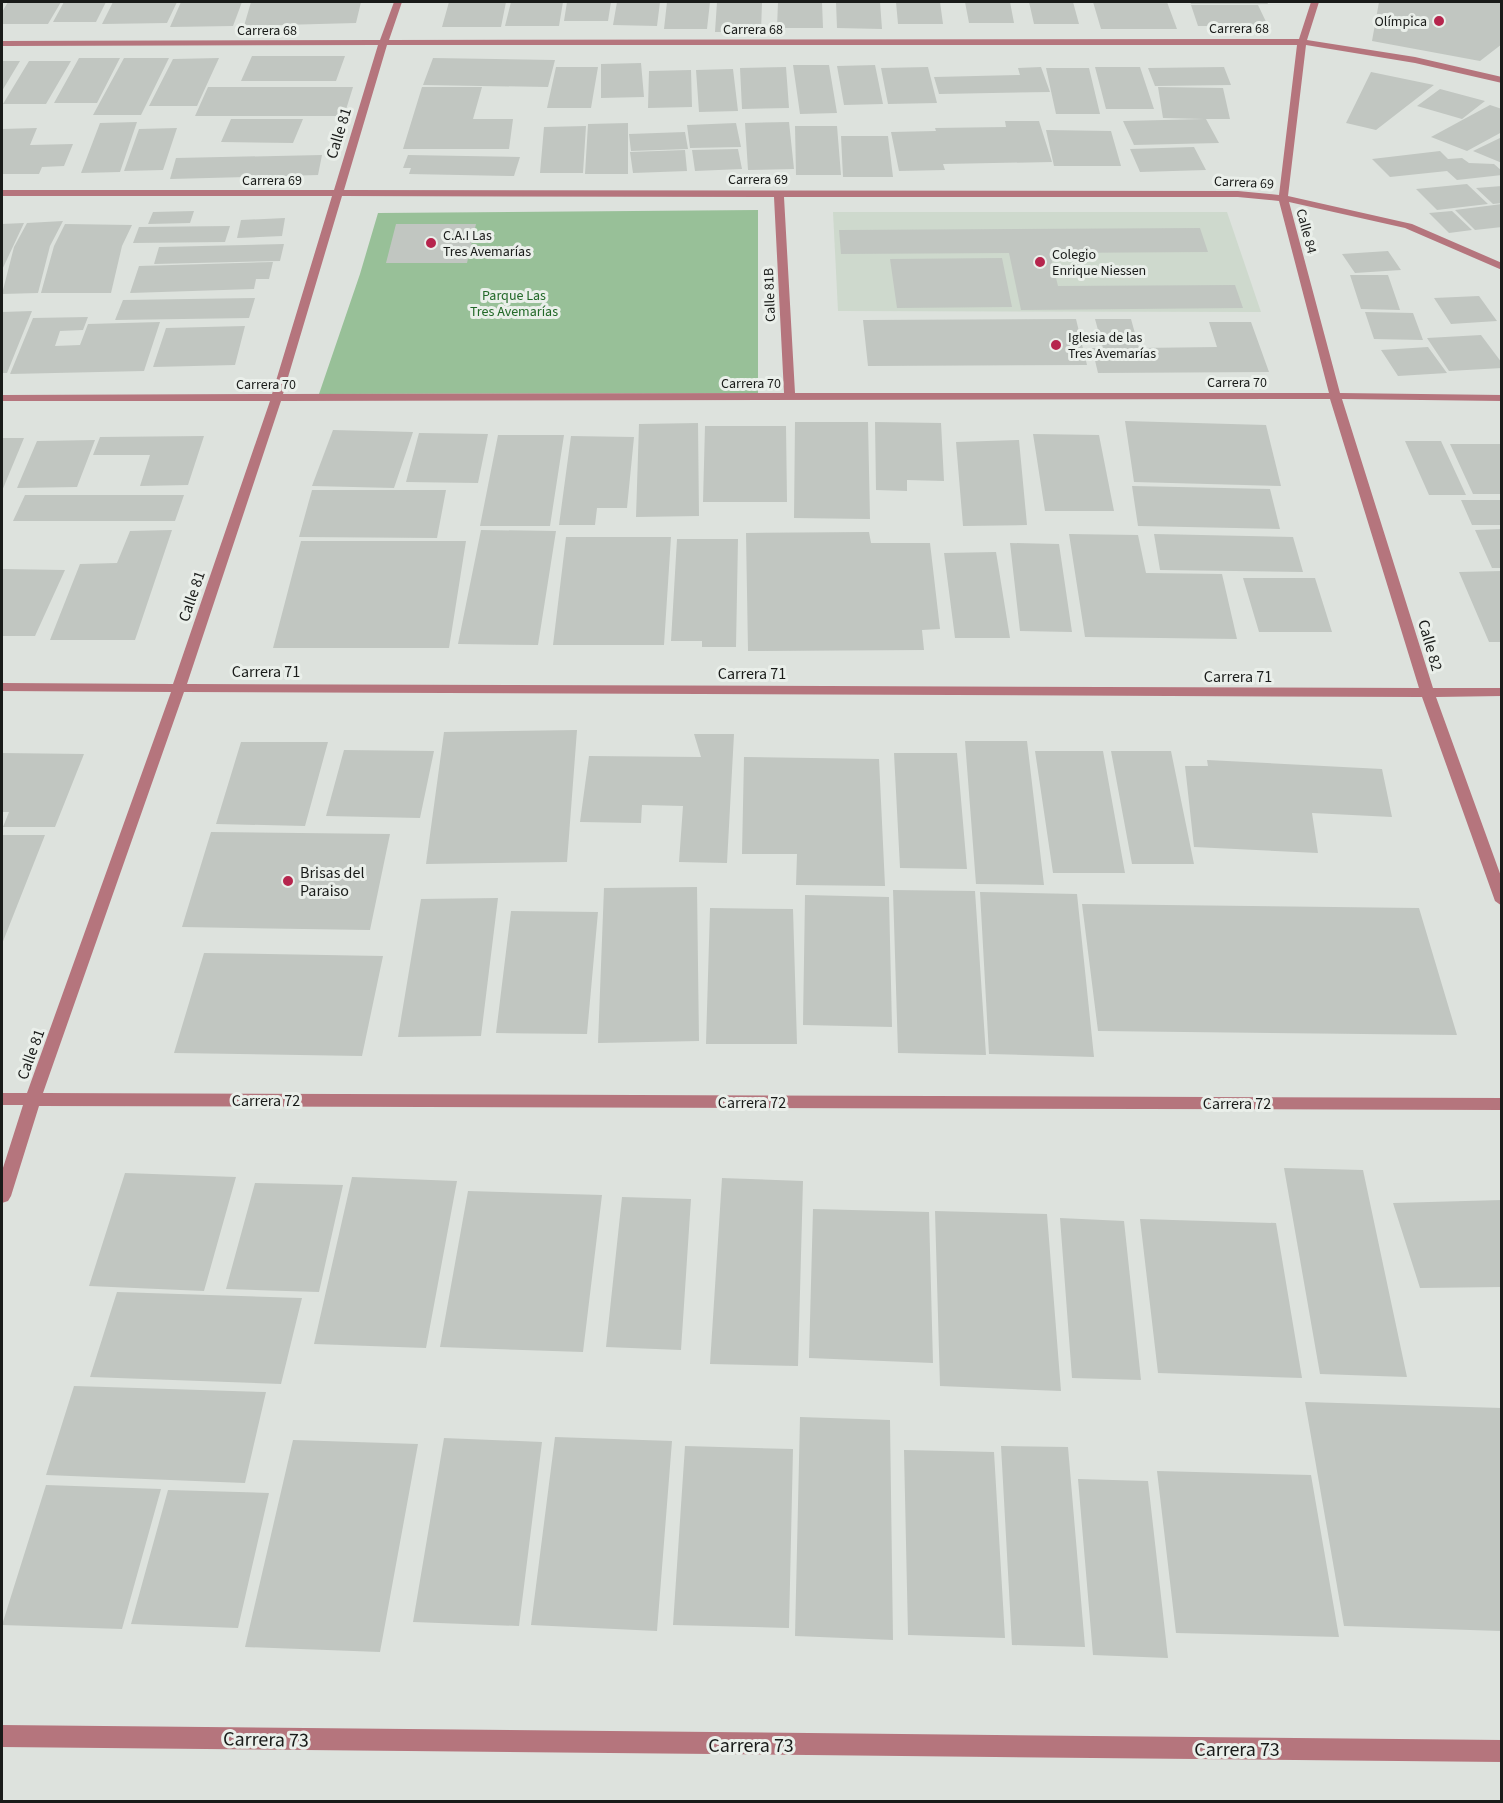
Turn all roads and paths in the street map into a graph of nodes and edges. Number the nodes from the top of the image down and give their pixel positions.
1 (398, 2) edge
2 (1315, 2) edge
3 (1302, 42) junction
4 (2, 43) edge
5 (383, 44) junction
6 (1502, 80) edge
7 (779, 192) junction
8 (2, 194) edge
9 (338, 194) junction
10 (1283, 198) junction
11 (1502, 267) edge
12 (1335, 396) junction
13 (2, 398) edge
14 (790, 398) junction
15 (1502, 398) edge
16 (276, 399) junction
17 (2, 687) edge
18 (179, 687) junction
19 (1427, 691) junction
20 (1502, 692) edge
21 (1502, 901) edge
22 (2, 1099) edge
23 (33, 1099) junction
24 (1502, 1104) edge
25 (2, 1196) edge
26 (2, 1736) edge
27 (1502, 1752) edge

1 - 5 street, Calle 81
2 - 3 street, Calle 84
3 - 5 street, Carrera 68
3 - 6 street, Carrera 68
3 - 10 street, Calle 84
4 - 5 street, Carrera 68
5 - 9 street, Calle 81
7 - 9 street, Carrera 69
7 - 10 street, Carrera 69
7 - 14 street, Calle 81B
8 - 9 street, Carrera 69
9 - 16 street, Calle 81
10 - 11 street, Carrera 69
10 - 12 street, Calle 84
12 - 14 street, Carrera 70
12 - 15 street, Carrera 70
12 - 19 street, Calle 82
13 - 16 street, Carrera 70
14 - 16 street, Carrera 70
16 - 18 street, Calle 81
17 - 18 street, Carrera 71
18 - 19 street, Carrera 71
18 - 23 street, Calle 81
19 - 20 street, Carrera 71
19 - 21 street, Calle 82
22 - 23 street, Carrera 72
23 - 24 street, Carrera 72
23 - 25 street, Calle 81
26 - 27 street, Carrera 73

